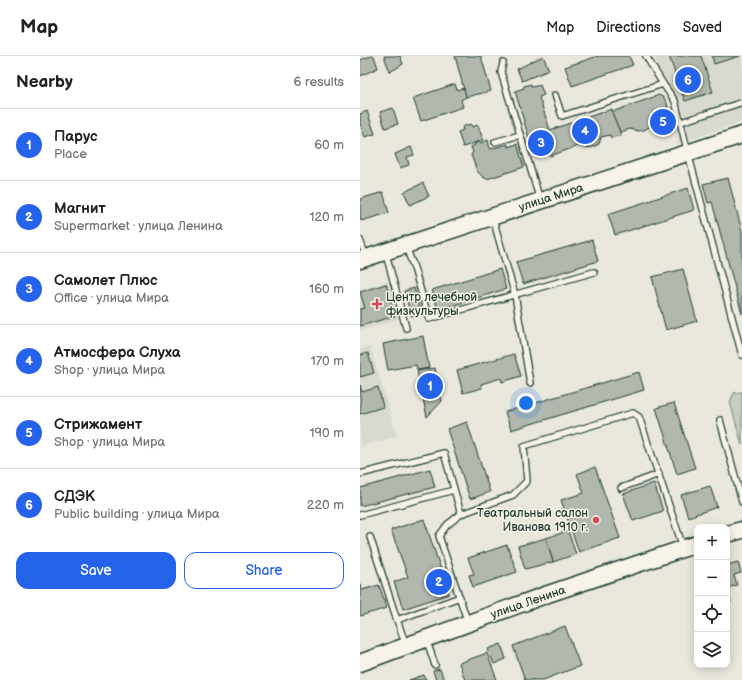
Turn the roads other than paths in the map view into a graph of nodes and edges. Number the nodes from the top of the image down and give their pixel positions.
1 (646, 56) edge
2 (503, 63) dead end
3 (663, 84) junction
4 (555, 95) dead end
5 (741, 102) edge
6 (742, 110) edge
7 (681, 122) junction
8 (520, 134) junction
9 (742, 135) edge
10 (495, 142) dead end
11 (688, 153) junction
12 (540, 201) junction
13 (492, 216) junction
14 (360, 240) edge
15 (405, 245) junction
16 (386, 251) junction
17 (363, 259) edge
18 (594, 272) dead end
19 (515, 295) junction
20 (406, 328) dead end
21 (742, 355) edge
22 (530, 383) dead end
23 (720, 420) dead end
24 (360, 474) edge
25 (659, 474) junction
26 (621, 488) dead end
27 (454, 490) junction
28 (742, 502) edge
29 (461, 514) junction
30 (360, 515) edge
31 (742, 530) edge
32 (730, 533) edge
33 (370, 537) dead end
34 (690, 546) edge
35 (460, 597) junction
36 (397, 620) junction
37 (468, 623) junction
38 (426, 638) junction
39 (406, 646) junction
40 (360, 663) edge
41 (435, 665) dead end

1 - 3 lane
2 - 8 lane
3 - 4 lane
3 - 7 lane
5 - 6 lane
5 - 7 lane
7 - 11 lane
8 - 10 lane
8 - 12 lane
9 - 11 main road, улица Мира
11 - 12 main road, улица Мира
11 - 21 lane
12 - 13 main road, улица Мира
13 - 15 main road, улица Мира
13 - 19 lane
14 - 17 lane
15 - 16 main road, улица Мира
15 - 19 lane
16 - 17 main road, улица Мира
16 - 20 lane
18 - 19 lane
19 - 22 lane
23 - 28 lane
24 - 27 lane
25 - 26 lane
25 - 29 lane
25 - 34 lane
27 - 29 lane
27 - 30 lane
29 - 35 lane
31 - 32 main road
33 - 36 lane
34 - 37 main road, улица Ленина
35 - 36 lane
35 - 37 lane
36 - 39 lane
37 - 38 main road, улица Ленина
38 - 39 main road, улица Ленина
38 - 41 lane
39 - 40 main road, улица Ленина

